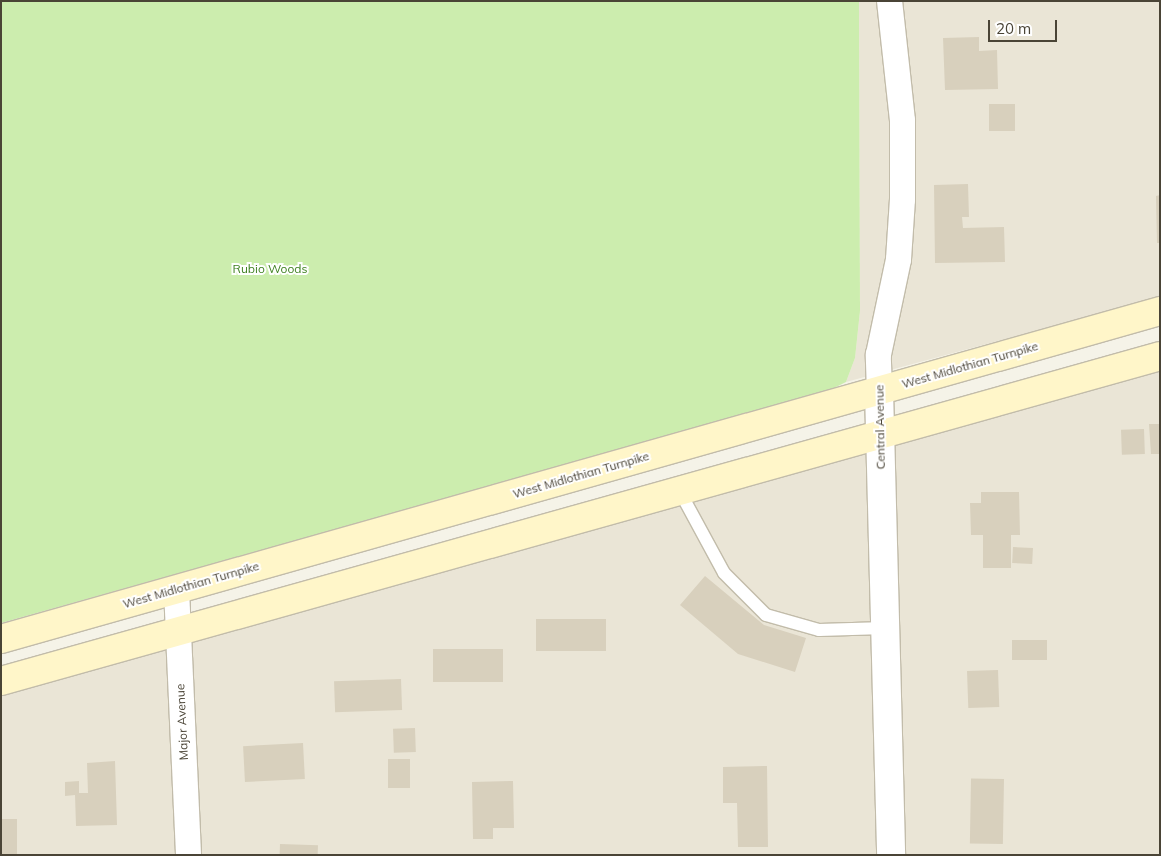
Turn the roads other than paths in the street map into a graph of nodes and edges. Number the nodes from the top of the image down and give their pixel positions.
1 (889, 1) edge
2 (1160, 312) edge
3 (1160, 356) edge
4 (879, 391) junction
5 (880, 434) junction
6 (679, 490) junction
7 (176, 589) junction
8 (885, 628) junction
9 (178, 630) junction
10 (1, 639) edge
11 (1, 681) edge
12 (188, 855) edge
13 (891, 855) edge

1 - 4 street, Central Avenue
2 - 4 main road, West Midlothian Turnpike
3 - 5 main road
4 - 5 street, Central Avenue
4 - 7 main road, West Midlothian Turnpike
5 - 6 main road
5 - 8 street, Central Avenue
6 - 8 lane
6 - 9 main road
7 - 9 street, Major Avenue
7 - 10 main road, West Midlothian Turnpike
8 - 13 street, Central Avenue
9 - 11 main road
9 - 12 street, Major Avenue

